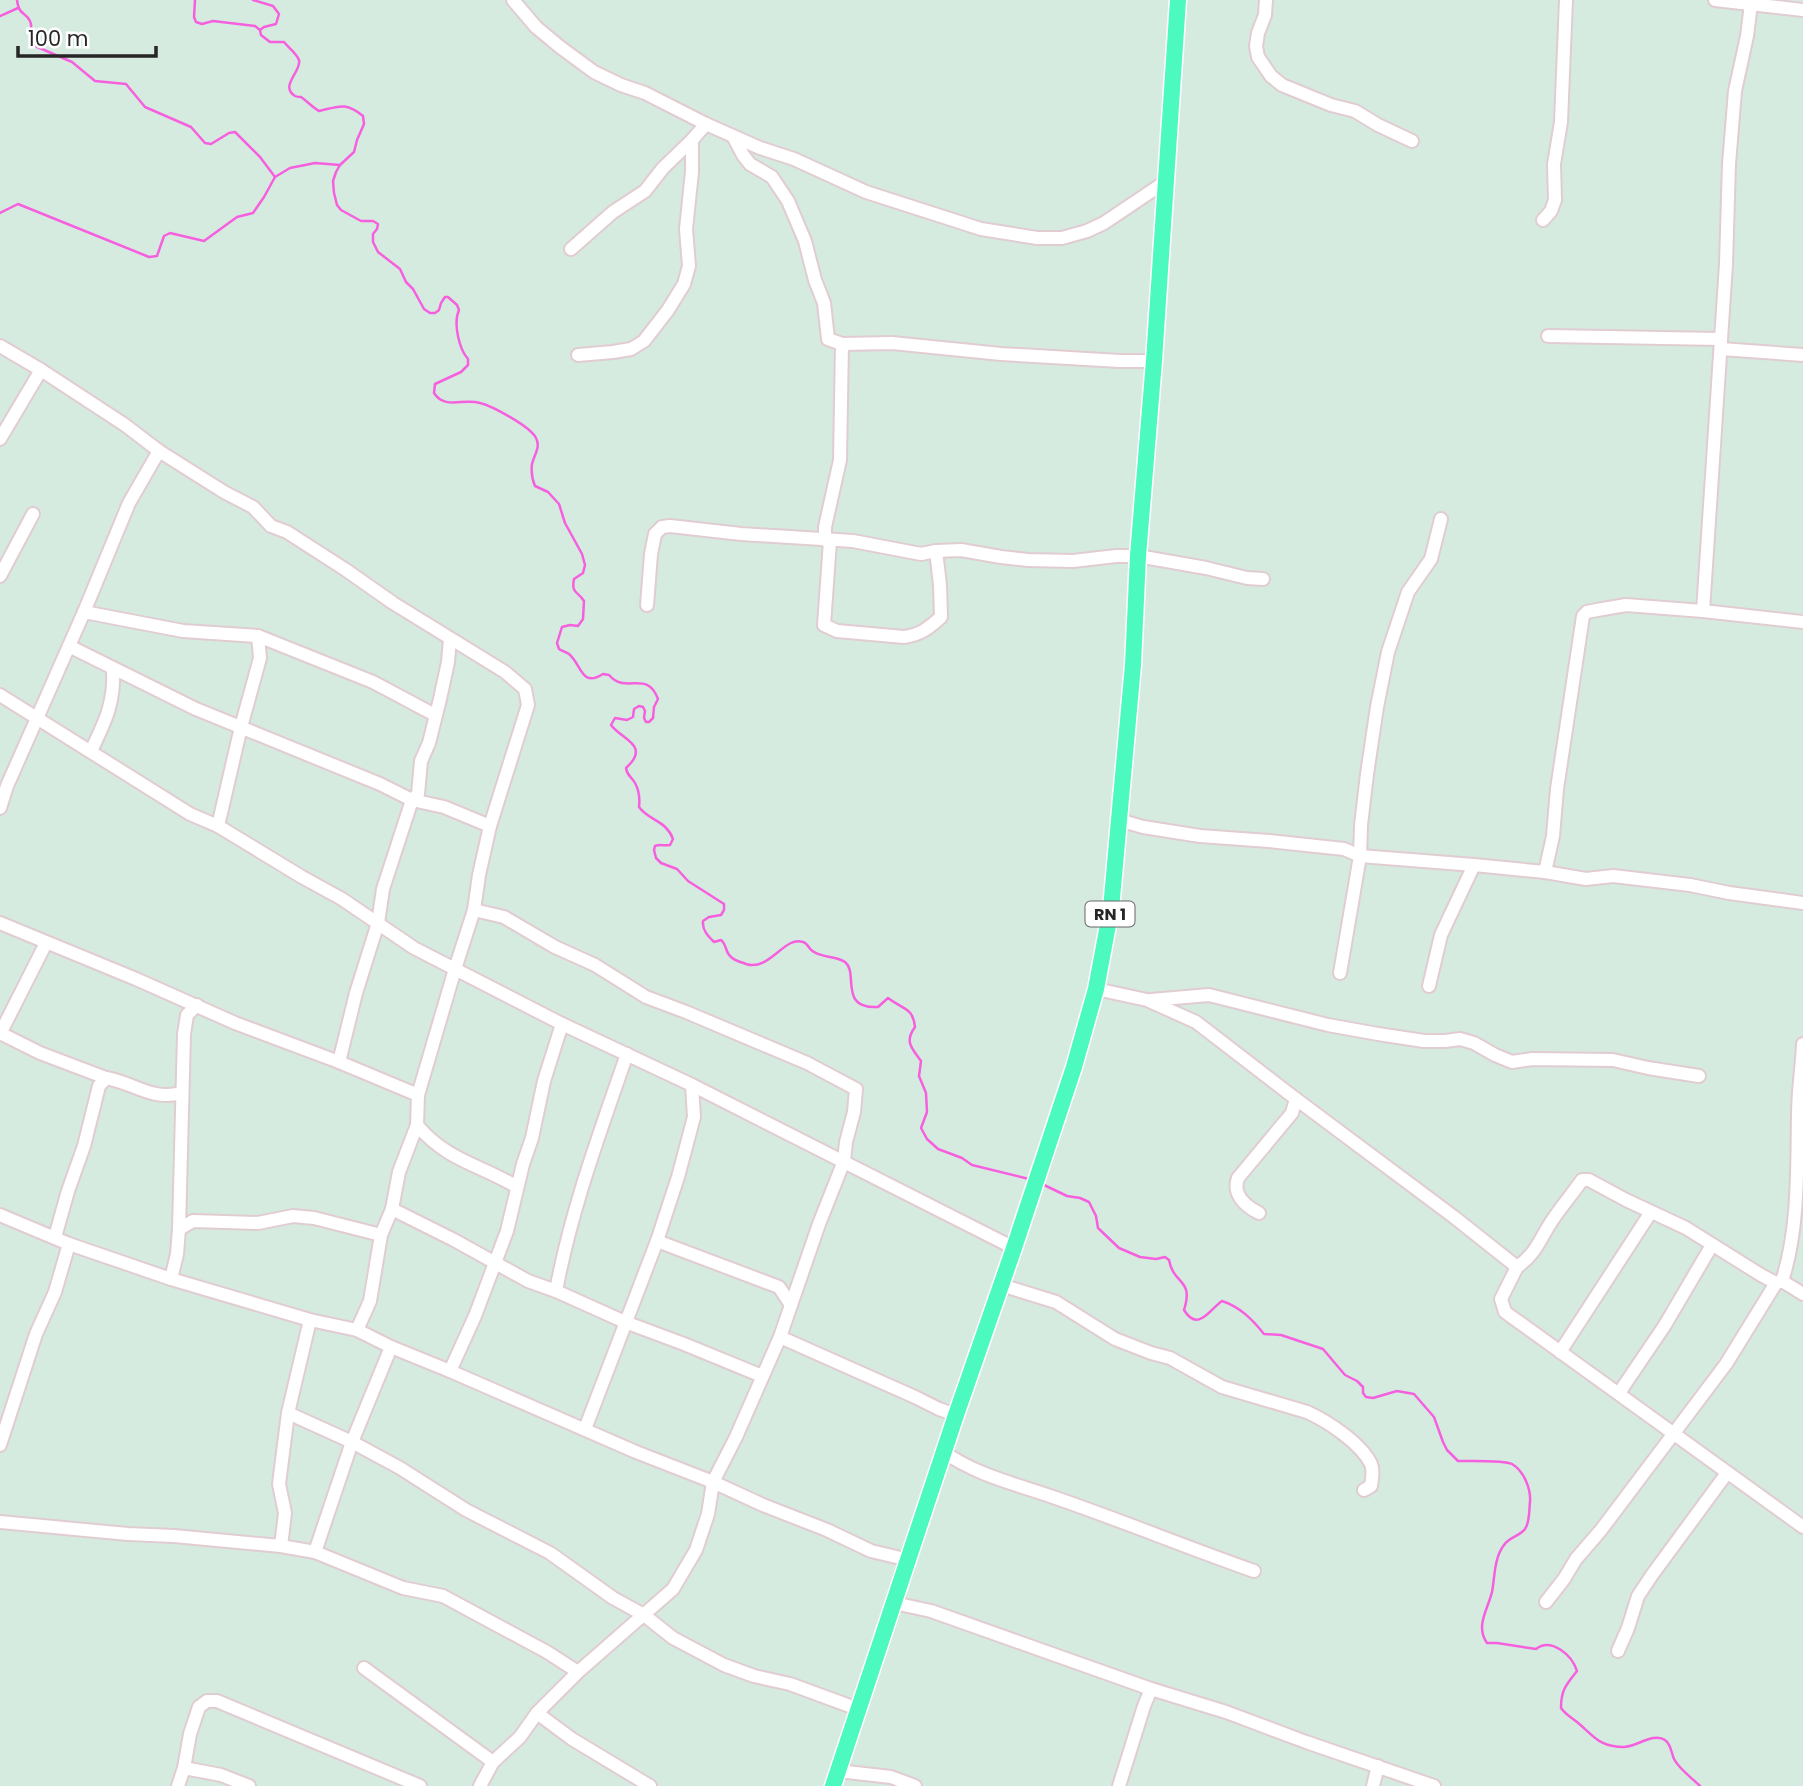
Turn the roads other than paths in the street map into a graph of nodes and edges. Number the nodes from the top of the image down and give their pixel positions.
1 (513, 0) edge
2 (1178, 0) edge
3 (1266, 0) edge
4 (1566, 0) edge
5 (1715, 0) edge
6 (1751, 4) junction
7 (1803, 10) edge
8 (706, 124) junction
9 (733, 136) junction
10 (692, 140) junction
11 (1412, 141) dead end
12 (1166, 182) junction
13 (1543, 220) dead end
14 (570, 248) dead end
15 (1548, 336) dead end
16 (842, 344) junction
17 (1721, 344) junction
18 (0, 346) edge
19 (578, 355) dead end
20 (1803, 355) edge
21 (1154, 361) junction
22 (41, 370) junction
23 (0, 439) edge
24 (159, 451) junction
25 (33, 514) dead end
26 (1441, 519) dead end
27 (828, 540) junction
28 (936, 551) junction
29 (1138, 556) junction
30 (0, 576) edge
31 (1263, 579) dead end
32 (647, 605) dead end
33 (1703, 611) junction
34 (84, 612) junction
35 (1803, 621) edge
36 (258, 636) junction
37 (450, 639) junction
38 (69, 646) junction
39 (113, 669) junction
40 (0, 695) edge
41 (435, 715) junction
42 (37, 717) junction
43 (241, 727) junction
44 (91, 751) junction
45 (3, 784) edge
46 (412, 800) junction
47 (0, 808) edge
48 (1119, 820) junction
49 (218, 826) junction
50 (490, 826) junction
51 (1360, 856) junction
52 (1474, 865) junction
53 (1545, 872) junction
54 (1803, 903) edge
55 (474, 910) junction
56 (0, 923) edge
57 (378, 923) junction
58 (46, 943) junction
59 (455, 968) junction
60 (1340, 974) dead end
61 (1429, 986) dead end
62 (1096, 989) junction
63 (1147, 1000) junction
64 (197, 1005) junction
65 (562, 1024) junction
66 (0, 1033) edge
67 (1803, 1044) edge
68 (627, 1054) junction
69 (339, 1062) junction
70 (1699, 1076) dead end
71 (106, 1078) junction
72 (692, 1085) junction
73 (181, 1093) junction
74 (418, 1096) junction
75 (1296, 1099) junction
76 (417, 1125) junction
77 (844, 1161) junction
78 (517, 1187) junction
79 (392, 1209) junction
80 (1651, 1212) junction
81 (1259, 1213) dead end
82 (0, 1215) edge
83 (179, 1229) junction
84 (381, 1235) junction
85 (55, 1237) junction
86 (657, 1241) junction
87 (69, 1244) junction
88 (1712, 1245) junction
89 (1014, 1248) junction
90 (495, 1264) junction
91 (1517, 1267) junction
92 (171, 1279) junction
93 (1779, 1282) junction
94 (1001, 1285) junction
95 (556, 1291) junction
96 (1803, 1294) edge
97 (791, 1305) junction
98 (310, 1320) junction
99 (625, 1322) junction
100 (358, 1330) junction
101 (780, 1337) junction
102 (391, 1348) junction
103 (1560, 1352) junction
104 (450, 1371) junction
105 (762, 1376) junction
106 (1619, 1393) junction
107 (288, 1413) junction
108 (956, 1415) junction
109 (585, 1429) junction
110 (1673, 1435) junction
111 (352, 1442) junction
112 (0, 1445) edge
113 (944, 1452) junction
114 (1727, 1473) junction
115 (713, 1482) junction
116 (1364, 1490) dead end
117 (0, 1522) edge
118 (1803, 1527) edge
119 (281, 1546) junction
120 (315, 1552) junction
121 (909, 1560) junction
122 (1254, 1571) dead end
123 (1546, 1602) dead end
124 (894, 1603) junction
125 (645, 1615) junction
126 (1618, 1651) dead end
127 (365, 1668) dead end
128 (578, 1672) junction
129 (1152, 1689) junction
130 (858, 1709) junction
131 (537, 1713) junction
132 (493, 1762) junction
133 (1378, 1766) junction
134 (184, 1768) junction
135 (836, 1778) edge
136 (178, 1786) edge
137 (249, 1786) edge
138 (420, 1786) edge
139 (480, 1786) edge
140 (650, 1786) edge
141 (915, 1786) edge
142 (1119, 1786) edge
143 (1373, 1786) edge
144 (1434, 1786) edge

1 - 8 street
2 - 12 main road, RN 1
3 - 11 street
4 - 13 street
5 - 6 street
6 - 7 street
6 - 17 street
8 - 9 street
8 - 10 street
9 - 12 street
9 - 16 street
10 - 14 street
10 - 19 street
12 - 21 main road, RN 1
15 - 17 street
16 - 21 street
16 - 27 street
17 - 20 street
17 - 33 street
18 - 22 street
21 - 29 main road, RN 1
22 - 23 street
22 - 24 street
24 - 34 street
24 - 37 street
25 - 30 street
26 - 51 street
27 - 28 street
27 - 28 street
27 - 32 street
28 - 29 street
29 - 31 street
29 - 48 main road, RN 1
33 - 35 street
33 - 53 street
34 - 36 street
34 - 38 street
36 - 41 street
36 - 43 street
37 - 41 street
37 - 50 street
38 - 39 street
38 - 42 street
39 - 43 street
39 - 44 street
40 - 42 street
41 - 46 street
42 - 44 street
42 - 45 street
43 - 46 street
43 - 49 street
44 - 49 street
45 - 47 street
46 - 50 street
46 - 57 street
48 - 51 street
48 - 62 main road, RN 1
49 - 57 street
50 - 55 street
51 - 52 street
51 - 60 street
52 - 53 street
52 - 61 street
53 - 54 street
55 - 59 street
55 - 77 street
56 - 58 street
57 - 59 street
57 - 69 street
58 - 64 street
58 - 66 street
59 - 65 street
59 - 74 street
62 - 63 street
62 - 89 main road, RN 1
63 - 70 street
63 - 75 street
64 - 69 street
64 - 73 street
65 - 68 street
65 - 78 street
66 - 71 street
67 - 93 street
68 - 72 street
68 - 95 street
69 - 74 street
71 - 73 street
71 - 85 street
72 - 77 street
72 - 86 street
73 - 83 street
74 - 76 street
75 - 81 street
75 - 91 street
76 - 78 street
76 - 79 street
77 - 89 street
77 - 97 street
78 - 90 street
79 - 84 street
79 - 90 street
80 - 88 street
80 - 91 street
80 - 103 street
82 - 85 street
83 - 84 street
83 - 92 street
84 - 100 street
85 - 87 street
86 - 97 street
86 - 99 street
87 - 92 street
87 - 112 street
88 - 93 street
88 - 106 street
89 - 94 main road, RN 1
90 - 95 street
90 - 104 street
91 - 103 street
92 - 98 street
93 - 96 street
93 - 110 street
94 - 108 main road, RN 1
94 - 116 street
95 - 99 street
97 - 101 street
98 - 100 street
98 - 107 street
99 - 105 street
99 - 109 street
100 - 102 street
101 - 105 street
101 - 108 street
102 - 104 street
102 - 111 street
103 - 106 street
104 - 109 street
105 - 115 street
106 - 110 street
107 - 111 street
107 - 119 street
108 - 113 main road, RN 1
109 - 115 street
110 - 114 street
110 - 123 street
111 - 120 street
111 - 125 street
113 - 121 main road, RN 1
113 - 122 street
114 - 118 street
114 - 126 street
115 - 121 street
115 - 125 street
117 - 119 street
119 - 120 street
120 - 128 street
121 - 124 main road, RN 1
124 - 129 street
124 - 130 main road, RN 1
125 - 128 street
125 - 130 street
127 - 132 street
128 - 131 street
129 - 133 street
129 - 142 street
130 - 135 main road, RN 1
131 - 132 street
131 - 140 street
132 - 139 street
133 - 143 street
133 - 144 street
134 - 136 street
134 - 137 street
134 - 138 street
135 - 141 street

